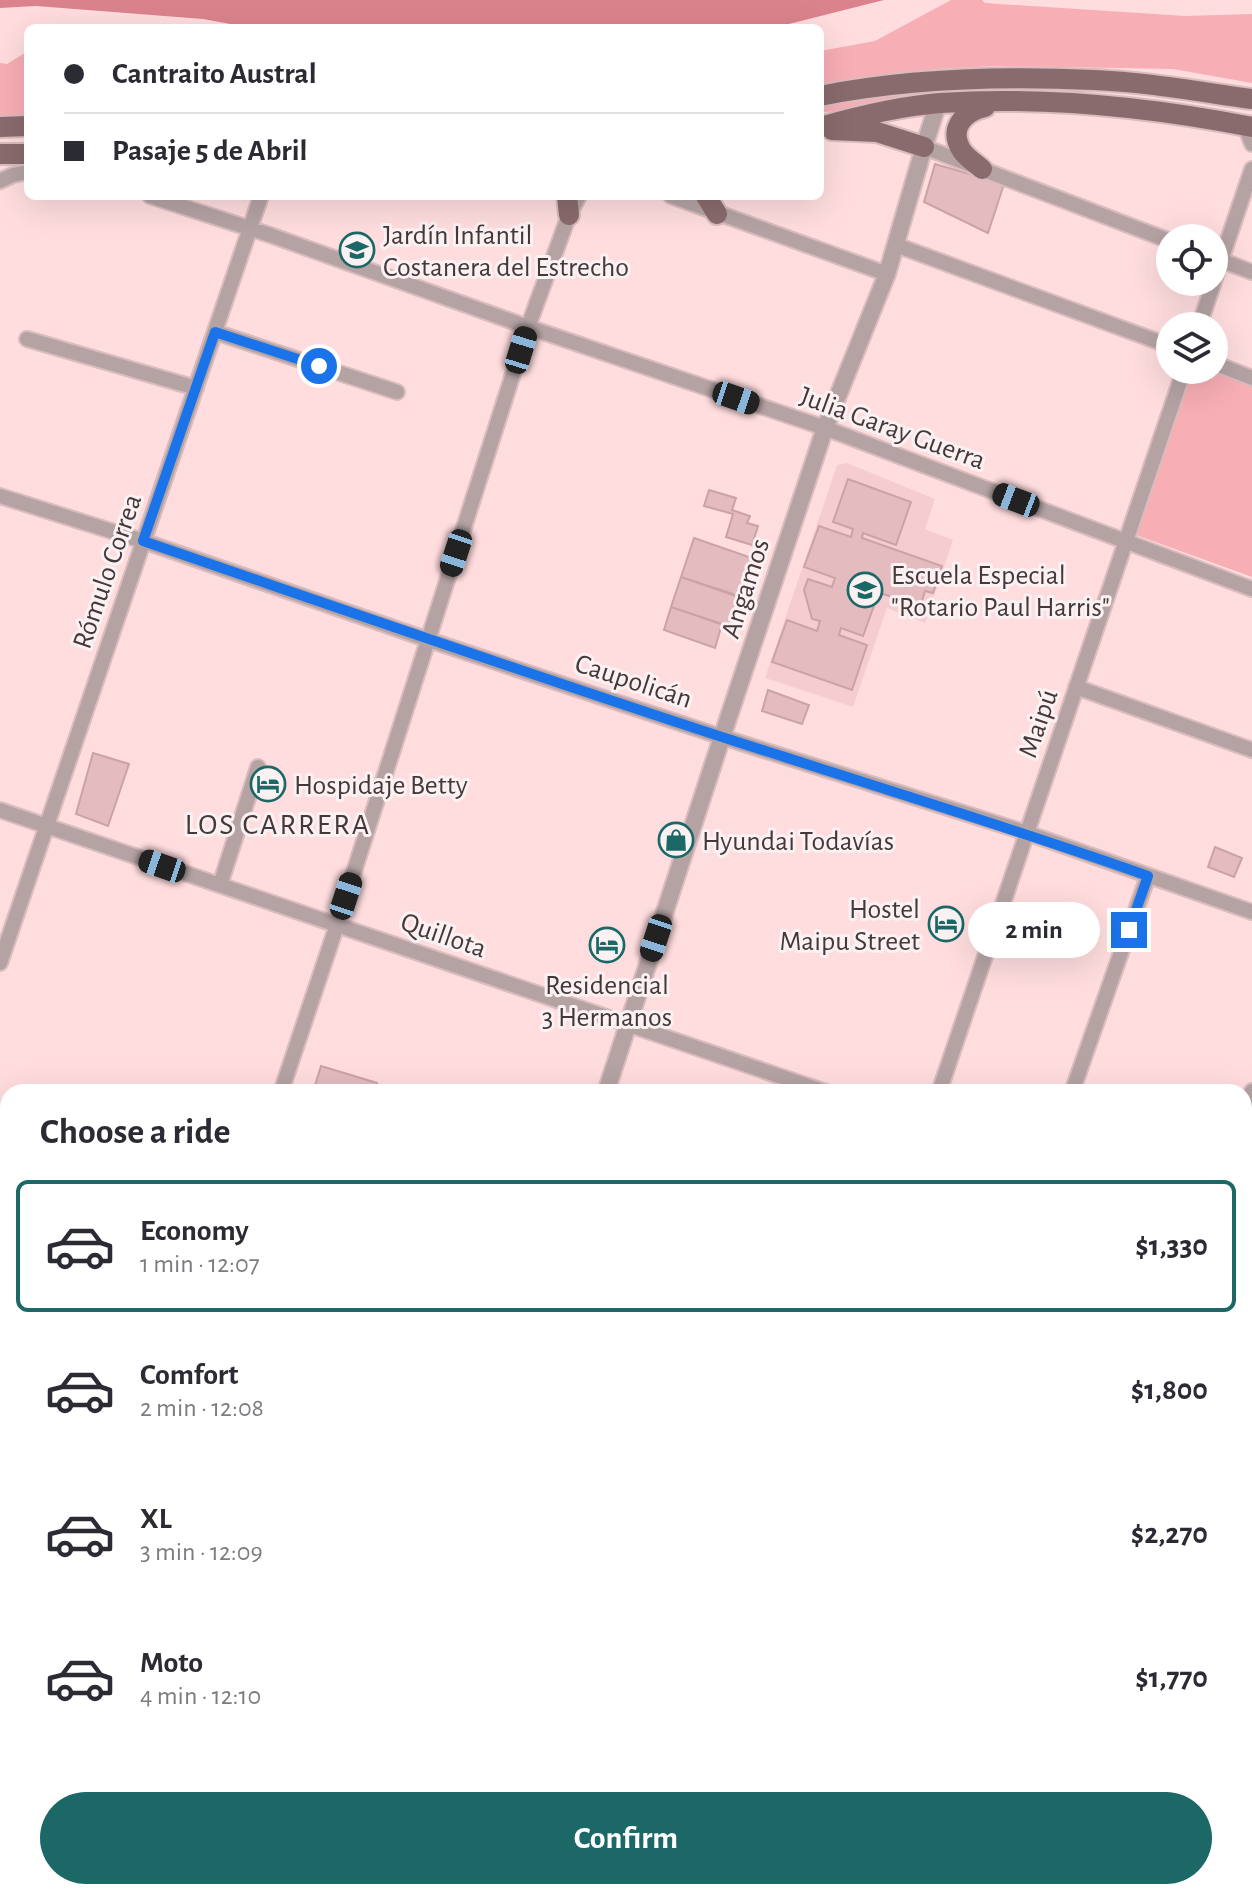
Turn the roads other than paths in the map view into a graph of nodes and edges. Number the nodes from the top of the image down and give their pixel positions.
1 (977, 79) junction
2 (1207, 92) junction
3 (824, 95) edge
4 (1252, 99) edge
5 (1024, 101) junction
6 (938, 103) junction
7 (24, 126) edge
8 (0, 127) edge
9 (824, 127) edge
10 (824, 128) edge
11 (1250, 132) edge
12 (924, 147) junction
13 (0, 154) edge
14 (24, 154) edge
15 (982, 169) junction
16 (1252, 169) edge
17 (24, 173) edge
18 (0, 181) edge
19 (162, 200) edge
20 (260, 200) edge
21 (681, 200) edge
22 (708, 200) edge
23 (568, 206) edge
24 (717, 214) junction
25 (250, 228) junction
26 (1228, 231) edge
27 (1156, 236) edge
28 (896, 245) junction
29 (1228, 263) edge
30 (1252, 272) edge
31 (887, 274) junction
32 (528, 327) junction
33 (215, 332) junction
34 (27, 339) dead end
35 (1156, 341) edge
36 (1228, 369) edge
37 (1252, 378) edge
38 (1179, 384) edge
39 (196, 388) junction
40 (397, 392) dead end
41 (825, 428) junction
42 (0, 496) edge
43 (143, 541) junction
44 (1126, 541) junction
45 (1252, 589) edge
46 (429, 640) junction
47 (1076, 687) junction
48 (722, 737) junction
49 (1252, 750) edge
50 (258, 767) dead end
51 (0, 810) edge
52 (47, 826) junction
53 (1027, 833) junction
54 (1148, 876) junction
55 (220, 885) junction
56 (1252, 912) edge
57 (337, 925) junction
58 (0, 963) edge
59 (628, 1024) junction
60 (284, 1084) edge
61 (609, 1084) edge
62 (803, 1084) edge
63 (942, 1084) edge
64 (1075, 1084) edge

1 - 2 main road
1 - 3 main road
1 - 6 main road
2 - 4 main road
2 - 11 main road
5 - 6 main road
5 - 11 main road
5 - 15 main road
6 - 9 main road
6 - 12 street, Angamos
7 - 8 main road
10 - 12 main road
12 - 15 street
12 - 28 street, Angamos
13 - 14 main road
15 - 27 street
16 - 26 street
17 - 18 street
19 - 25 street, Julia Garay Guerra
20 - 25 street, Rómulo Correa
21 - 24 street
22 - 24 main road
23 - 32 street
24 - 31 street
25 - 32 street, Julia Garay Guerra
25 - 33 street, Rómulo Correa
28 - 31 street, Angamos
28 - 35 street
29 - 30 street
31 - 41 street, Angamos
32 - 41 street, Julia Garay Guerra
32 - 46 street
33 - 39 street, Rómulo Correa
33 - 40 street
34 - 39 street
36 - 37 street
38 - 44 street, Maipú
39 - 43 street, Rómulo Correa
41 - 44 street, Julia Garay Guerra
41 - 48 street, Angamos
42 - 43 street, Caupolicán
43 - 46 street, Caupolicán
43 - 52 street, Rómulo Correa
44 - 45 street, Julia Garay Guerra
44 - 47 street, Maipú
46 - 48 street, Caupolicán
46 - 57 street
47 - 49 street
47 - 53 street, Maipú
48 - 53 street, Caupolicán
48 - 59 street, Angamos
50 - 55 street
51 - 52 street, Quillota
52 - 55 street, Quillota
52 - 58 street, Rómulo Correa
53 - 54 street, Caupolicán
53 - 63 street, Maipú
54 - 56 street, Caupolicán
54 - 64 street
55 - 57 street, Quillota
57 - 59 street, Quillota
57 - 60 street
59 - 61 street, Angamos
59 - 62 street, Quillota

